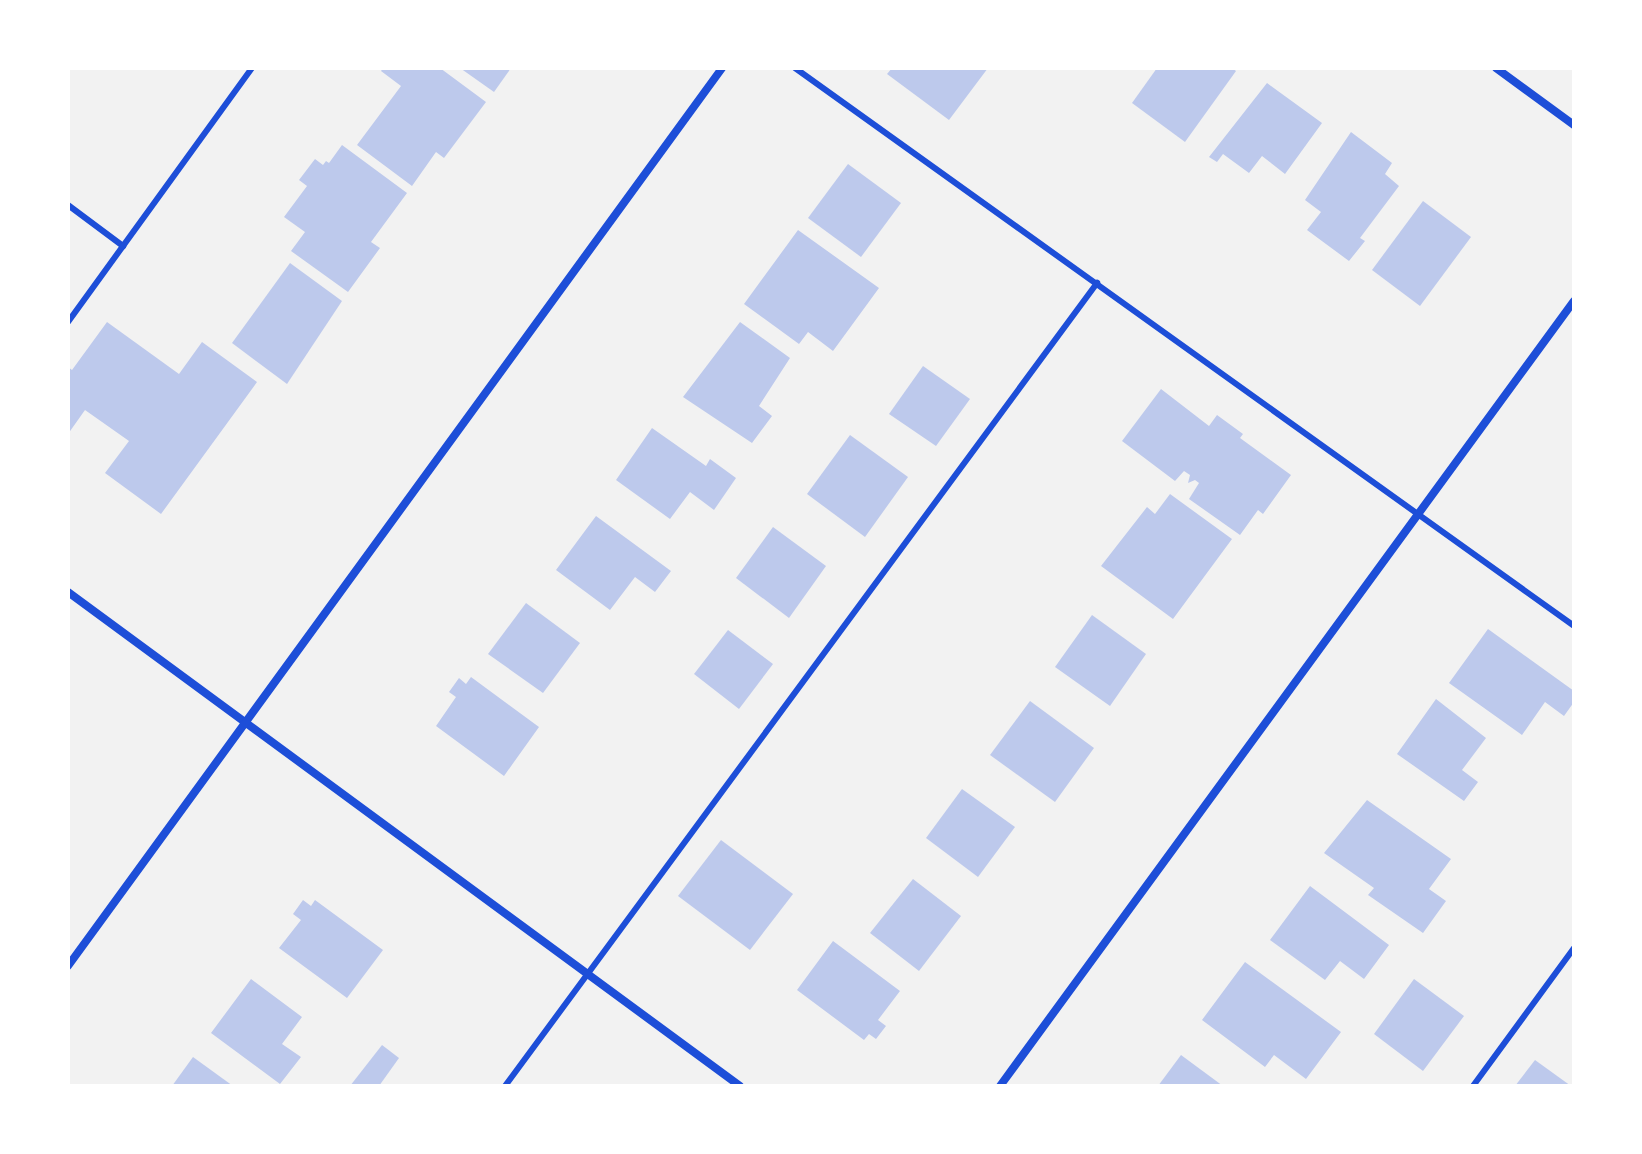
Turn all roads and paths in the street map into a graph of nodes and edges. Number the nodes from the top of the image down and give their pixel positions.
1 (252, 68) edge
2 (722, 68) edge
3 (795, 68) edge
4 (1496, 68) edge
5 (1574, 125) edge
6 (68, 205) edge
7 (123, 246) junction
8 (1097, 283) junction
9 (1574, 301) edge
10 (68, 322) edge
11 (1419, 513) junction
12 (68, 592) edge
13 (1574, 626) edge
14 (247, 724) junction
15 (1574, 948) edge
16 (68, 966) edge
17 (586, 973) junction
18 (505, 1086) edge
19 (740, 1086) edge
20 (1000, 1086) edge
21 (1473, 1086) edge

1 - 7 lane
2 - 14 street
3 - 8 lane
4 - 5 street
6 - 7 lane
7 - 10 lane
8 - 11 lane
8 - 17 lane
9 - 11 street
11 - 13 lane
11 - 20 street
12 - 14 street
14 - 16 street
14 - 17 street
15 - 21 lane
17 - 18 lane
17 - 19 street

